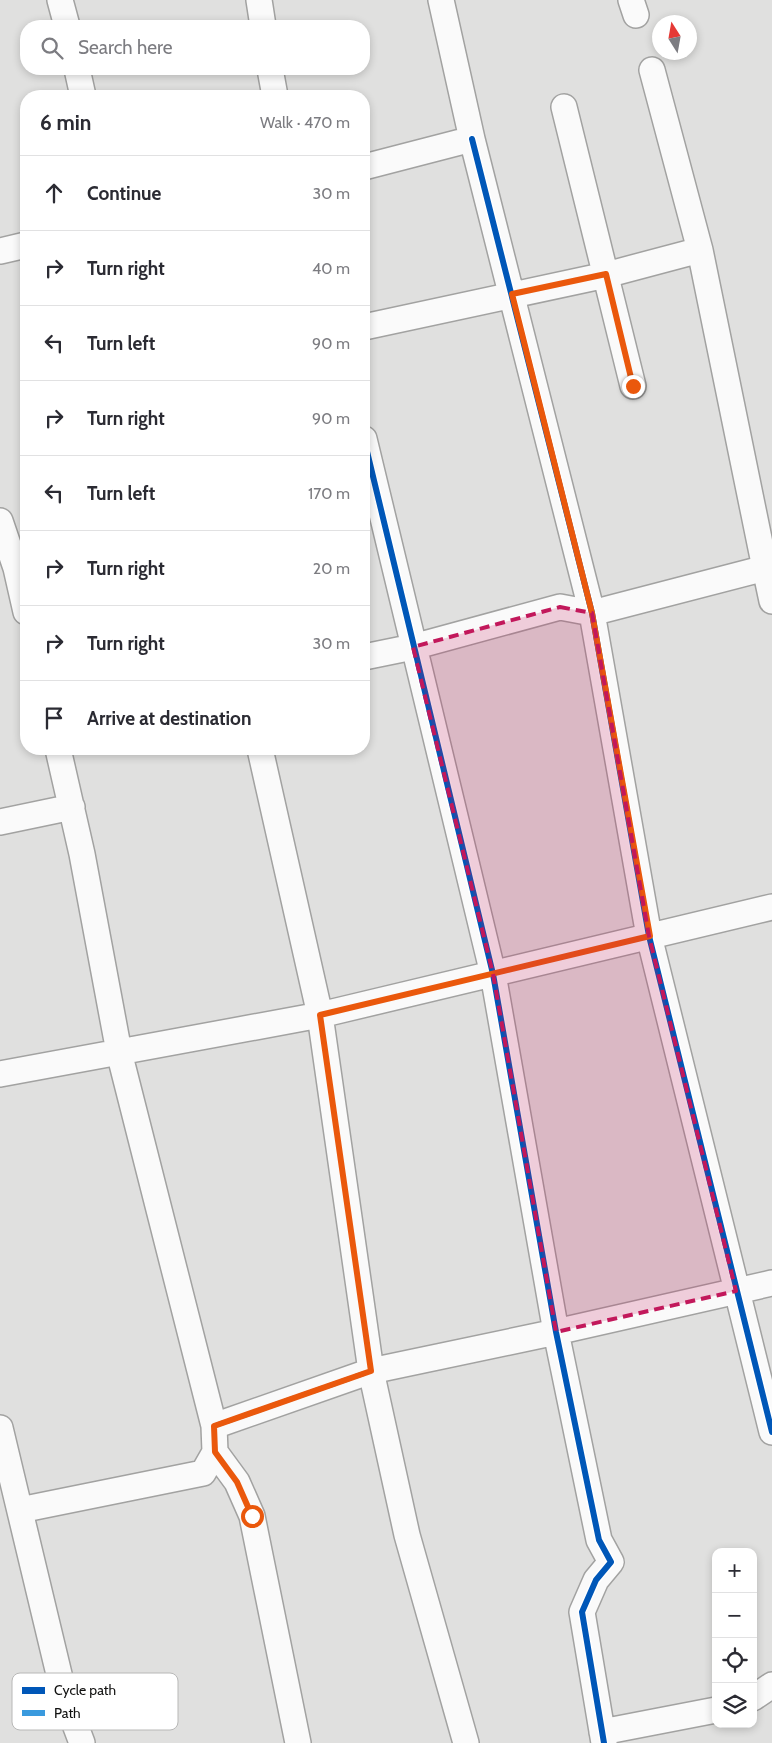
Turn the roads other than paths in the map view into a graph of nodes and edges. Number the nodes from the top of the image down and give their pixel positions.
1 (60, 0) edge
2 (259, 0) edge
3 (441, 0) edge
4 (65, 20) edge
5 (263, 20) edge
6 (652, 70) dead end
7 (78, 75) edge
8 (271, 75) edge
9 (82, 90) edge
10 (274, 90) edge
11 (564, 107) dead end
12 (472, 139) junction
13 (370, 165) edge
14 (20, 246) edge
15 (700, 250) junction
16 (0, 251) edge
17 (606, 274) junction
18 (512, 294) junction
19 (370, 326) edge
20 (633, 386) dead end
21 (370, 464) edge
22 (0, 521) edge
23 (765, 568) junction
24 (20, 586) edge
25 (772, 601) edge
26 (592, 613) junction
27 (413, 646) junction
28 (370, 656) edge
29 (59, 755) edge
30 (261, 755) edge
31 (72, 807) junction
32 (0, 822) edge
33 (772, 907) edge
34 (650, 936) junction
35 (493, 974) junction
36 (320, 1015) junction
37 (118, 1052) junction
38 (0, 1074) edge
39 (772, 1282) edge
40 (736, 1291) junction
41 (556, 1332) junction
42 (371, 1371) junction
43 (214, 1426) junction
44 (0, 1428) edge
45 (772, 1432) edge
46 (215, 1452) junction
47 (12, 1506) edge
48 (58, 1673) edge
49 (772, 1685) edge
50 (757, 1695) edge
51 (712, 1711) edge
52 (77, 1730) edge
53 (603, 1738) edge
54 (82, 1743) edge
55 (298, 1743) edge
56 (466, 1743) edge

1 - 4 street
2 - 5 street
3 - 12 street
6 - 15 street
7 - 9 street
8 - 10 street
11 - 17 street
12 - 13 street
12 - 18 street
14 - 16 street
15 - 17 street
15 - 23 street
17 - 18 street
17 - 20 street
18 - 19 street
18 - 26 street
21 - 27 street
22 - 24 street
23 - 25 street
23 - 26 street
26 - 27 street
26 - 34 street
27 - 28 street
27 - 35 street
29 - 31 street
30 - 36 street
31 - 32 street
31 - 37 street
33 - 34 street
34 - 35 street
34 - 40 street
35 - 36 street
35 - 41 street
36 - 37 street
36 - 42 street
37 - 38 street
37 - 43 street
39 - 40 street
40 - 41 street
40 - 45 street
41 - 42 street
41 - 53 street
42 - 43 street
42 - 56 street
43 - 46 street
44 - 47 street
46 - 47 street
46 - 55 street
47 - 48 street
49 - 50 street
51 - 53 street
52 - 54 street

